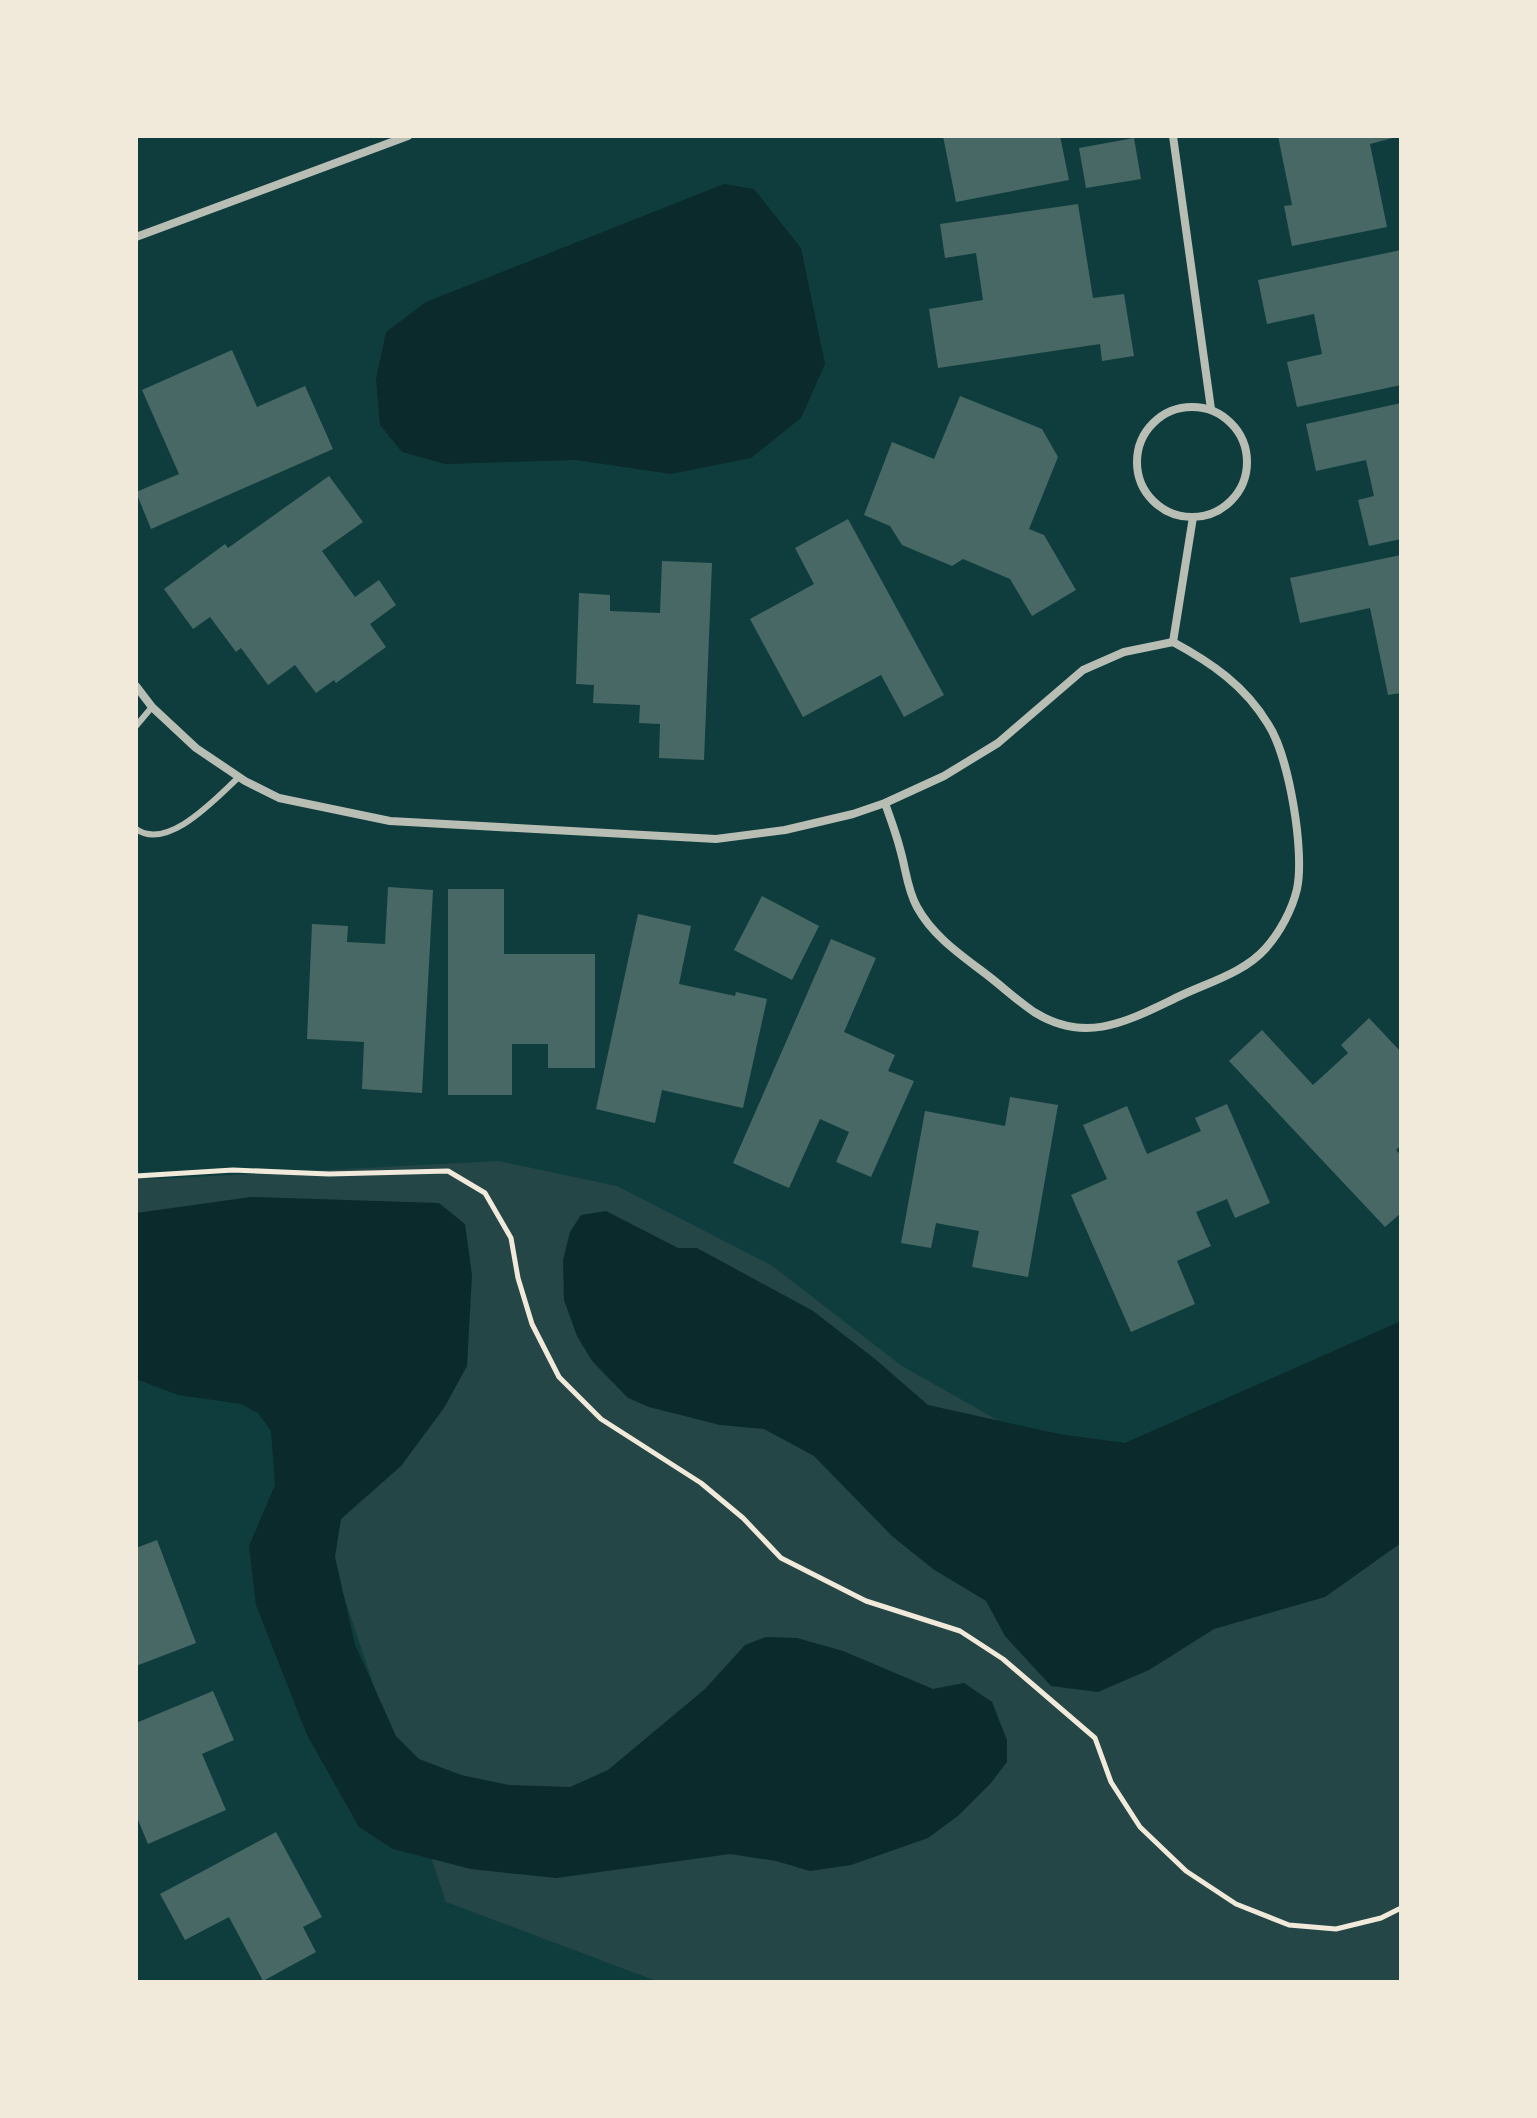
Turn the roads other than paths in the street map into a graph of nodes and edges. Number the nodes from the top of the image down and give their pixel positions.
1 (408, 136) edge
2 (1173, 136) edge
3 (136, 237) edge
4 (1211, 409) junction
5 (1193, 517) junction
6 (1173, 642) junction
7 (136, 686) edge
8 (152, 707) junction
9 (136, 726) edge
10 (239, 777) junction
11 (885, 803) junction
12 (136, 829) edge

1 - 3 street
2 - 4 street
4 - 5 street
4 - 5 street
5 - 6 street
6 - 11 street
6 - 11 street
7 - 8 street
8 - 9 lane
8 - 10 street
10 - 11 street
10 - 12 lane

